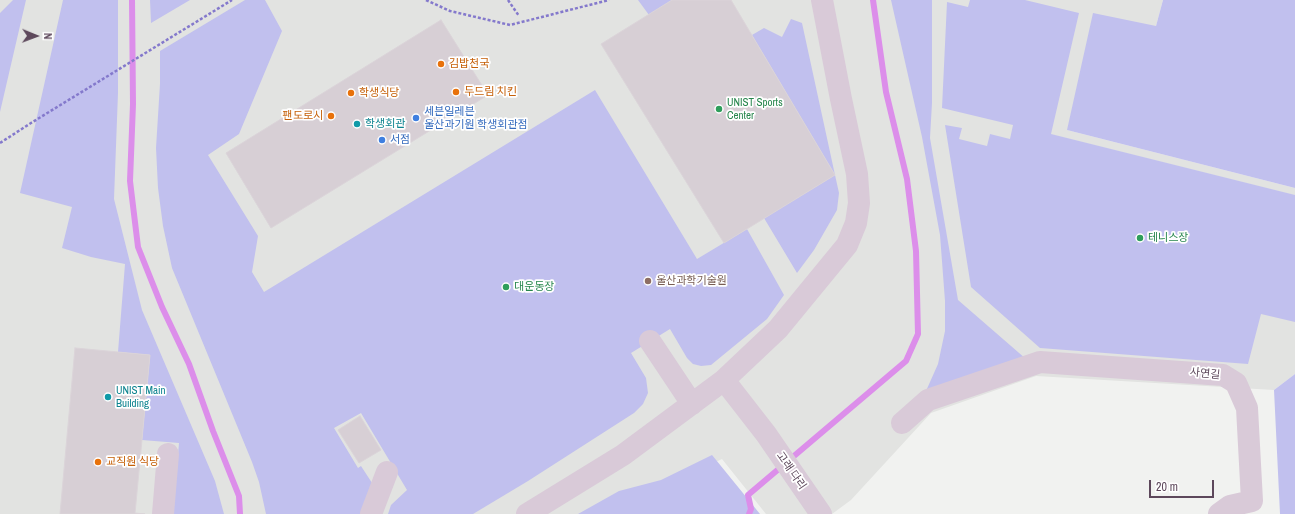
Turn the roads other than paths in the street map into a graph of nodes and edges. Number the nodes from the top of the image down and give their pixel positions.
1 (822, 0) edge
2 (650, 341) dead end
3 (724, 380) junction
4 (692, 404) junction
5 (902, 423) dead end
6 (168, 454) dead end
7 (386, 472) dead end
8 (819, 511) edge
9 (163, 514) edge
10 (371, 514) edge
11 (527, 514) edge
12 (1219, 514) edge

1 - 3 street
2 - 4 street
3 - 4 street
3 - 8 street, 고래 다리
4 - 11 street
5 - 12 street, 사연길
6 - 9 street
7 - 10 street

